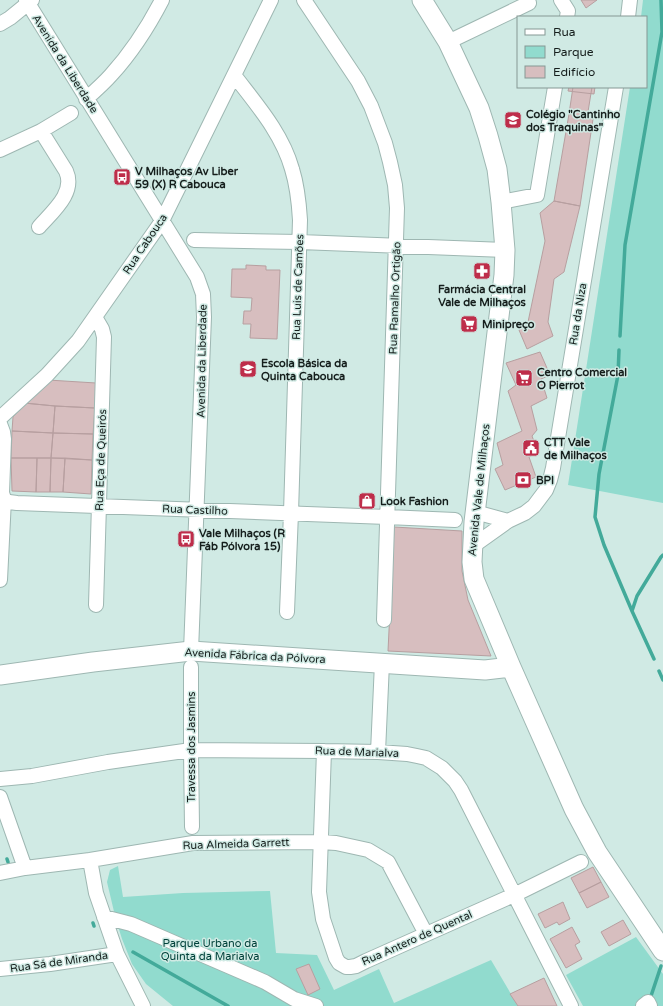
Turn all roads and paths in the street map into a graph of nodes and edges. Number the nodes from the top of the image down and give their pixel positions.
1 (162, 0) edge
2 (271, 0) edge
3 (304, 0) edge
4 (422, 0) edge
5 (561, 0) edge
6 (630, 0) edge
7 (29, 1) edge
8 (529, 3) dead end
9 (567, 16) edge
10 (628, 16) edge
11 (0, 24) edge
12 (448, 42) junction
13 (234, 75) junction
14 (555, 88) edge
15 (616, 88) edge
16 (86, 99) junction
17 (71, 113) dead end
18 (41, 131) junction
19 (0, 150) edge
20 (501, 202) junction
21 (162, 221) junction
22 (39, 227) dead end
23 (194, 240) dead end
24 (300, 242) junction
25 (396, 245) junction
26 (505, 250) junction
27 (95, 317) junction
28 (0, 418) edge
29 (0, 424) edge
30 (4, 499) junction
31 (99, 506) junction
32 (198, 510) junction
33 (475, 512) junction
34 (291, 513) junction
35 (387, 517) junction
36 (455, 520) dead end
37 (508, 521) junction
38 (473, 546) junction
39 (0, 580) edge
40 (96, 605) dead end
41 (287, 612) dead end
42 (384, 620) dead end
43 (191, 659) junction
44 (382, 663) junction
45 (511, 667) junction
46 (0, 675) edge
47 (191, 750) junction
48 (324, 751) junction
49 (378, 752) junction
50 (0, 779) edge
51 (0, 797) edge
52 (192, 827) dead end
53 (320, 842) junction
54 (90, 860) junction
55 (580, 862) dead end
56 (25, 868) junction
57 (0, 873) edge
58 (514, 895) junction
59 (104, 917) junction
60 (426, 934) junction
61 (663, 952) edge
62 (117, 954) junction
63 (0, 969) edge
64 (143, 1006) edge
65 (316, 1006) edge
66 (572, 1006) edge

1 - 16 street
2 - 13 street, Rua Cabouca
3 - 25 street, Rua Ramalho Ortigão
4 - 12 street, Avenida Vale de Milhaços
5 - 9 street
6 - 10 street
7 - 11 street
7 - 16 street, Avenida da Liberdade
8 - 12 street
12 - 20 street, Avenida Vale de Milhaços
13 - 21 street, Rua Cabouca
13 - 24 street, Rua Luis de Camões
14 - 20 street
15 - 37 street, Rua da Niza
16 - 21 street, Avenida da Liberdade
17 - 18 street
18 - 19 street
18 - 22 street
20 - 26 street, Avenida Vale de Milhaços
21 - 27 street, Rua Cabouca
21 - 32 street, Avenida da Liberdade
23 - 24 street
24 - 25 street
24 - 34 street, Rua Luis de Camões
25 - 26 street
25 - 35 street, Rua Ramalho Ortigão
26 - 33 street, Avenida Vale de Milhaços
27 - 28 street, Rua Cabouca
27 - 31 street, Rua Eça de Queirós
29 - 30 street
30 - 31 street, Rua Castilho
30 - 39 street
31 - 32 street, Rua Castilho
31 - 40 street, Rua Eça de Queirós
32 - 34 street, Rua Castilho
32 - 43 street, Avenida da Liberdade
33 - 37 street
33 - 38 street, Avenida Vale de Milhaços
34 - 35 street, Rua Castilho
34 - 41 street, Rua Luis de Camões
35 - 36 street, Rua Castilho
35 - 42 street, Rua Ramalho Ortigão
37 - 38 street, Rua da Niza
38 - 45 street, Avenida Vale de Milhaços
43 - 44 street, Avenida Fábrica da Pólvora
43 - 46 street, Avenida Fábrica da Pólvora
43 - 47 street, Travessa dos Jasmins
44 - 45 street, Avenida Fábrica da Pólvora
44 - 49 street
45 - 61 street, Avenida Vale de Milhaços
47 - 48 street, Rua de Marialva
47 - 50 street, Rua de Marialva
47 - 52 street, Travessa dos Jasmins
48 - 49 street, Rua de Marialva
48 - 53 street, Rua Antero de Quental
49 - 58 street, Rua de Marialva
51 - 56 street
53 - 54 street, Rua Almeida Garrett
53 - 60 street, Rua Almeida Garrett
53 - 60 street, Rua Antero de Quental
54 - 56 street, Rua Almeida Garrett
54 - 59 street
55 - 58 street, Rua Antero de Quental
56 - 57 street, Rua Almeida Garrett
58 - 60 street, Rua Antero de Quental
58 - 66 street, Rua de Marialva
59 - 62 street
59 - 65 street
62 - 63 street, Rua Sá de Miranda
62 - 64 street

